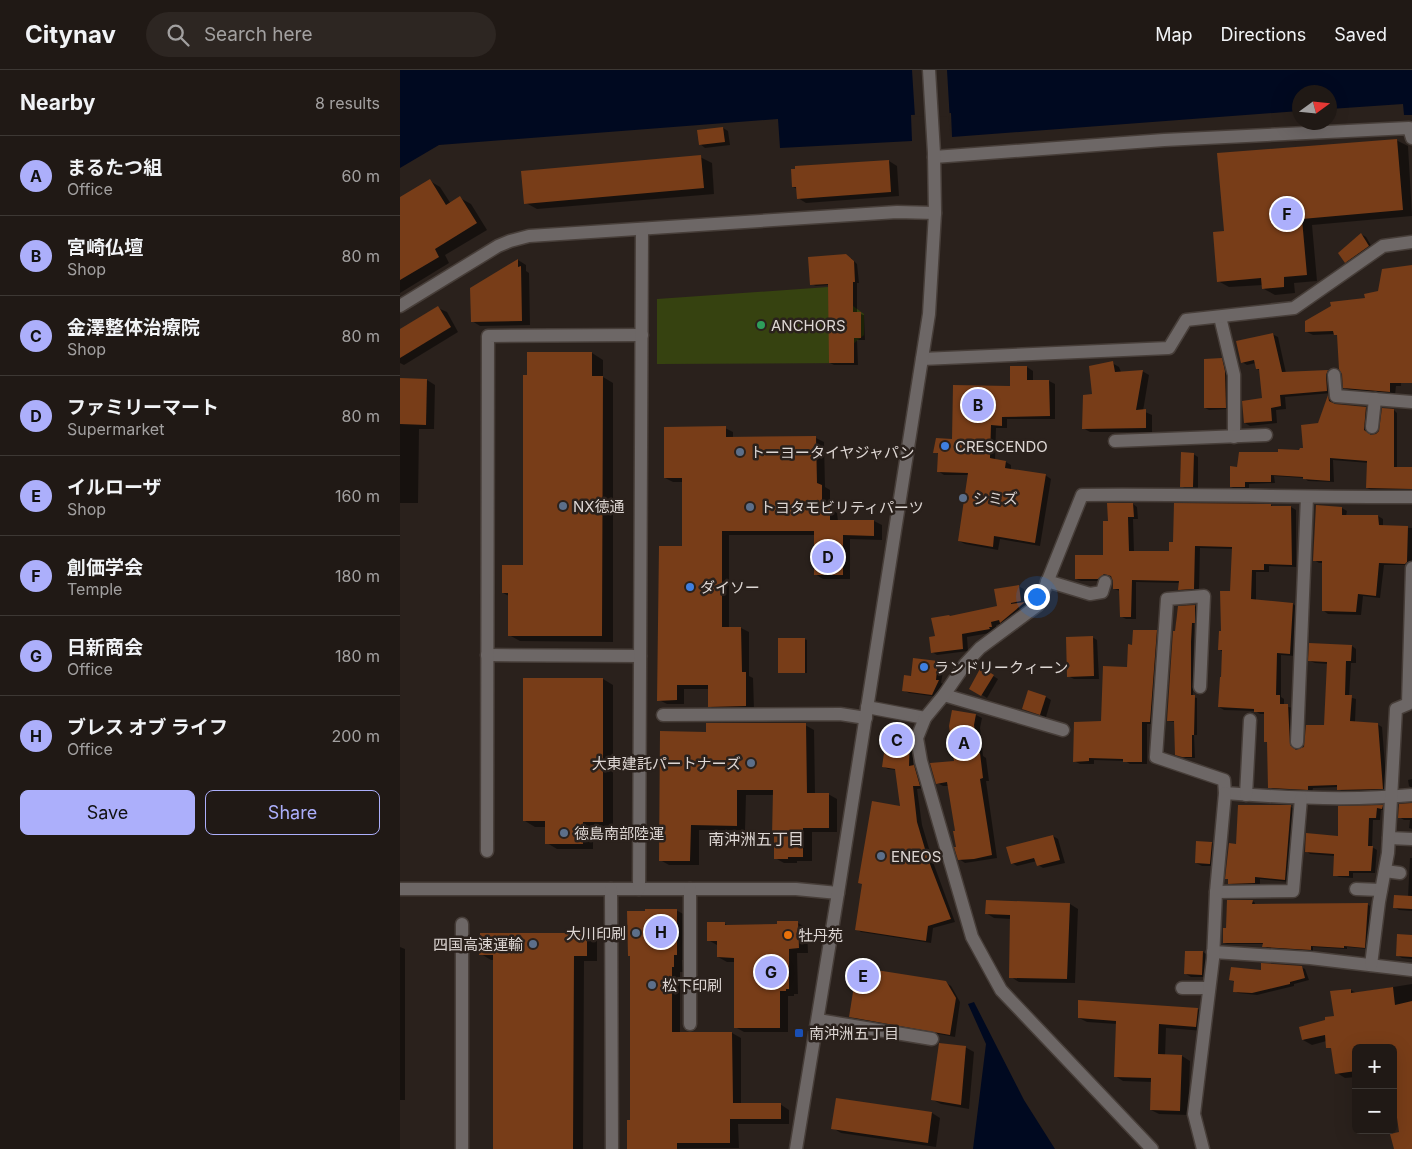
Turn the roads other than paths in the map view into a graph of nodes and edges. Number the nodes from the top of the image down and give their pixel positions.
1 (929, 70) edge
2 (1412, 138) edge
3 (934, 155) junction
4 (936, 213) junction
5 (642, 229) junction
6 (1412, 242) edge
7 (400, 306) edge
8 (1220, 317) junction
9 (642, 335) junction
10 (922, 359) junction
11 (1334, 375) dead end
12 (1375, 399) junction
13 (1412, 402) edge
14 (1372, 427) dead end
15 (1266, 435) dead end
16 (1234, 437) junction
17 (1115, 441) dead end
18 (1308, 497) junction
19 (1412, 497) edge
20 (1412, 568) edge
21 (1047, 581) junction
22 (1105, 582) dead end
23 (488, 655) junction
24 (640, 656) junction
25 (1200, 687) dead end
26 (944, 695) junction
27 (867, 713) junction
28 (663, 714) dead end
29 (925, 718) junction
30 (1250, 720) dead end
31 (1063, 730) dead end
32 (1297, 742) dead end
33 (1225, 793) junction
34 (1246, 795) junction
35 (1412, 795) edge
36 (1391, 797) junction
37 (1301, 798) junction
38 (1389, 838) junction
39 (1412, 839) edge
40 (487, 851) dead end
41 (1385, 871) junction
42 (1400, 874) dead end
43 (400, 889) edge
44 (611, 889) junction
45 (639, 889) junction
46 (690, 889) junction
47 (1356, 889) dead end
48 (1381, 890) junction
49 (1216, 892) junction
50 (838, 893) junction
51 (462, 924) dead end
52 (1213, 952) junction
53 (1371, 965) junction
54 (1412, 970) edge
55 (1182, 988) dead end
56 (1209, 988) junction
57 (818, 1020) junction
58 (690, 1024) dead end
59 (932, 1039) dead end
60 (462, 1149) edge
61 (612, 1149) edge
62 (796, 1149) edge
63 (1152, 1149) edge
64 (1203, 1149) edge

1 - 3 street
2 - 3 street
3 - 4 street
4 - 5 street
4 - 10 street
5 - 7 street
5 - 9 street
6 - 8 street
8 - 10 street
8 - 16 street
9 - 23 street
9 - 24 street
10 - 27 street
11 - 12 street
12 - 13 street
12 - 14 street
15 - 16 street
16 - 17 street
18 - 19 street
18 - 21 street
18 - 32 street
20 - 36 street
21 - 22 street
21 - 26 street
23 - 24 street
23 - 40 street
24 - 45 street
25 - 33 street
26 - 29 street
26 - 31 street
27 - 28 street
27 - 29 street
27 - 50 street
29 - 63 street
30 - 34 street
33 - 34 street
33 - 49 street
34 - 37 street
35 - 36 street
36 - 37 street
36 - 38 street
37 - 49 street
38 - 39 street
38 - 41 street
41 - 42 street
41 - 48 street
43 - 44 street
44 - 45 street
44 - 61 street
45 - 46 street
46 - 50 street
46 - 58 street
47 - 48 street
48 - 53 street
49 - 52 street
50 - 57 street
51 - 60 street
52 - 53 street
52 - 56 street
53 - 54 street
55 - 56 street
56 - 64 street
57 - 59 street
57 - 62 street

